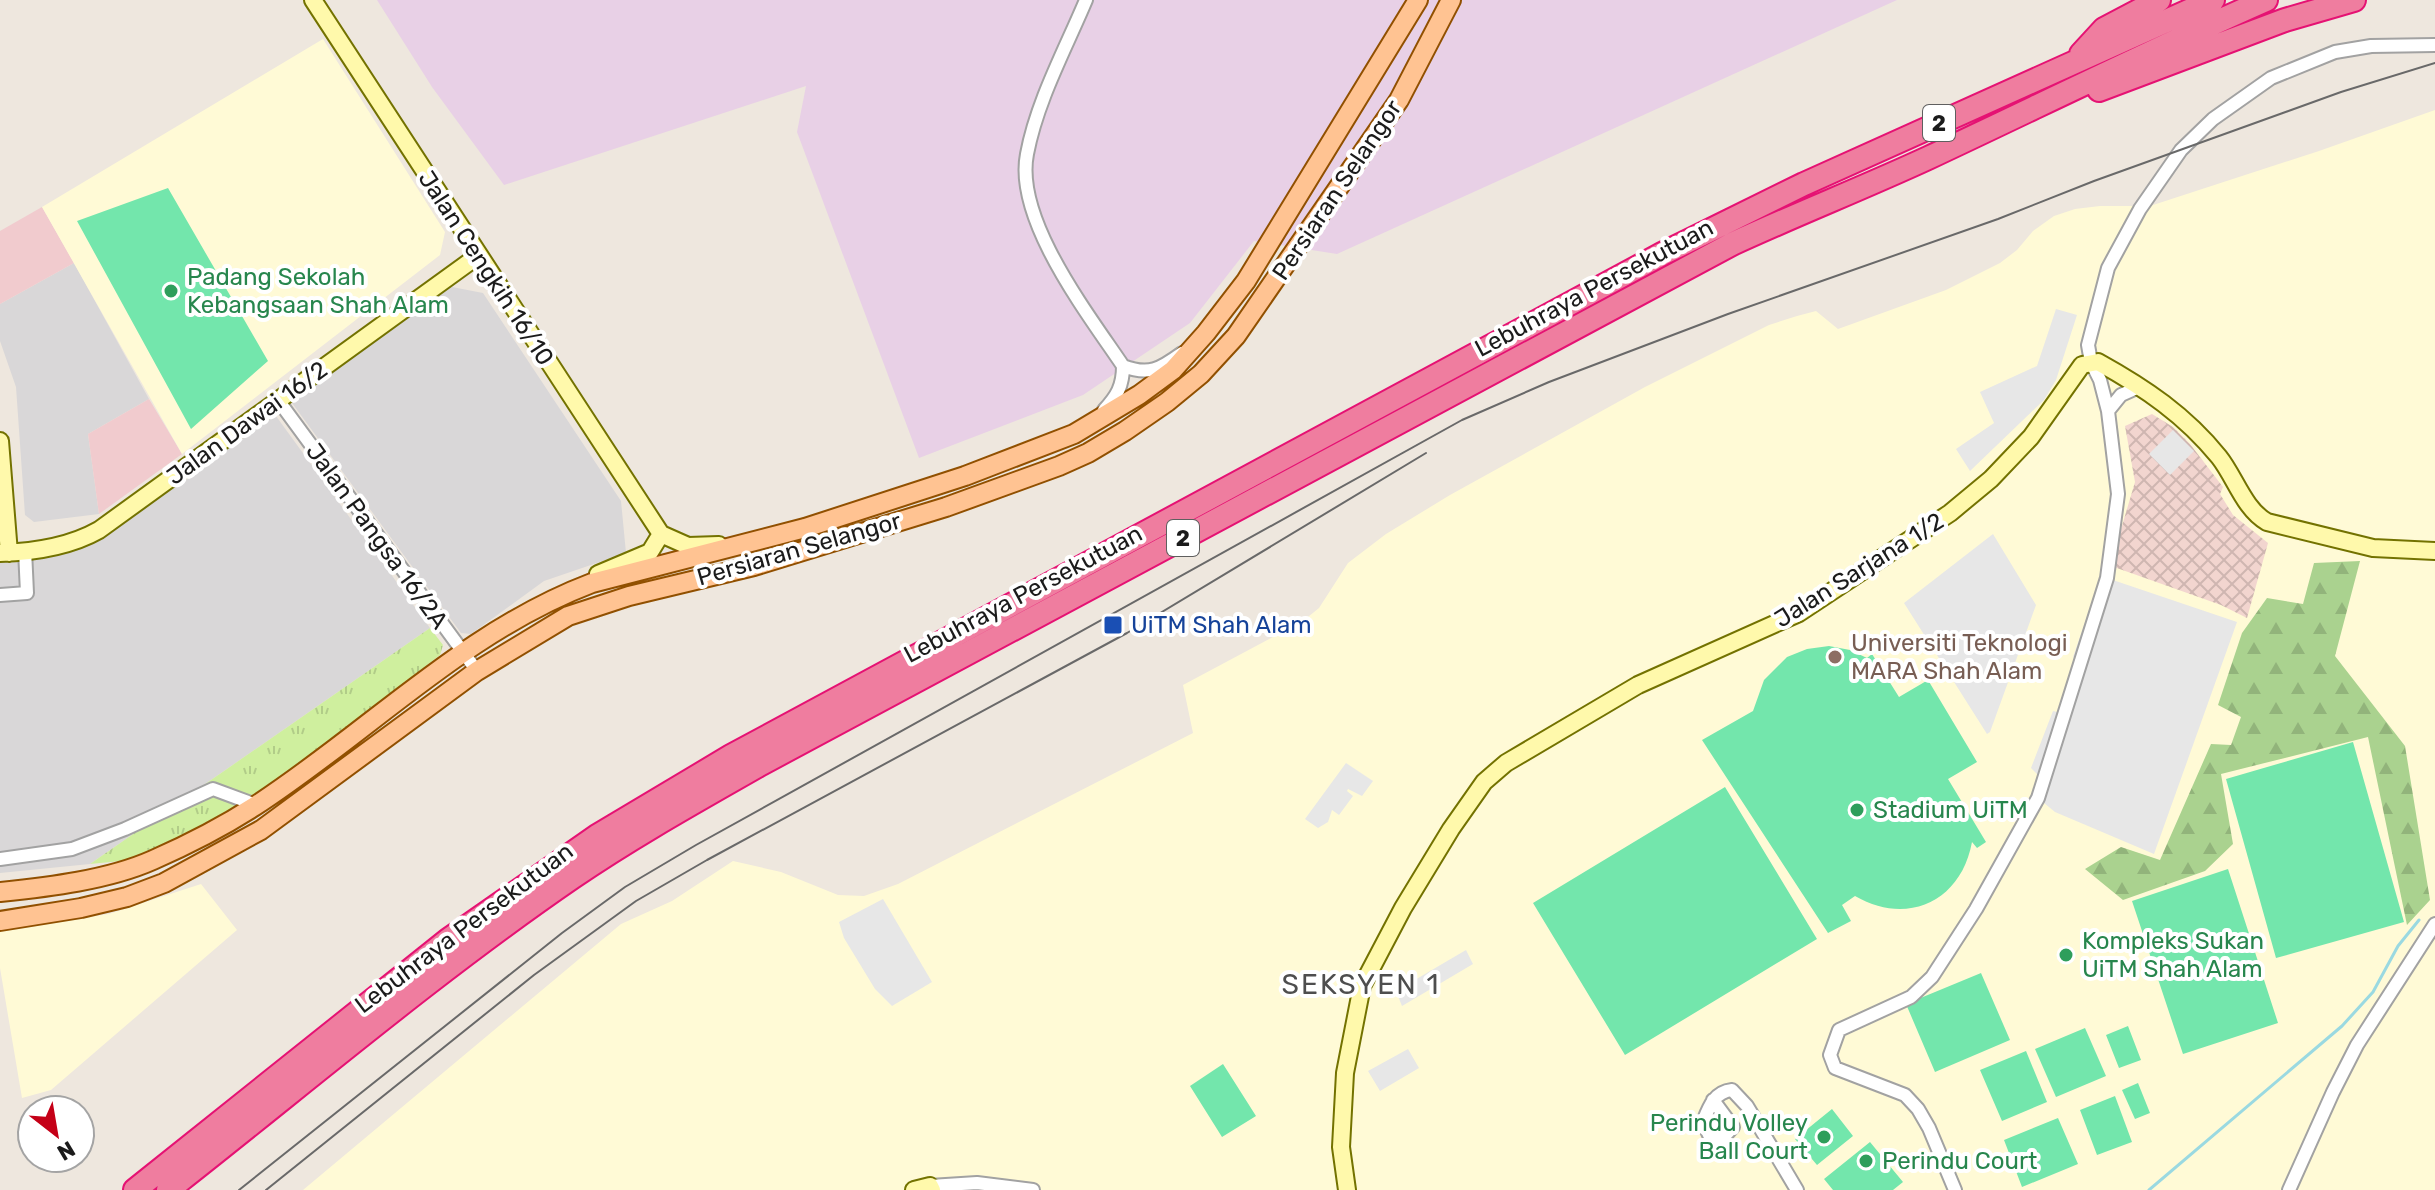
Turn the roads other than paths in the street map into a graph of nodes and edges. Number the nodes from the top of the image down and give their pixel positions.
1 (313, 0) edge
2 (1086, 0) edge
3 (1418, 0) edge
4 (1451, 0) edge
5 (2159, 0) edge
6 (2213, 0) edge
7 (2266, 0) edge
8 (2354, 0) edge
9 (2435, 45) edge
10 (2075, 61) junction
11 (1925, 159) junction
12 (479, 255) junction
13 (1206, 333) junction
14 (2091, 362) junction
15 (1123, 366) junction
16 (2141, 386) junction
17 (278, 400) junction
18 (2108, 411) junction
19 (1089, 426) junction
20 (0, 441) edge
21 (661, 534) junction
22 (758, 541) junction
23 (2435, 551) edge
24 (11, 552) edge
25 (0, 595) edge
26 (559, 596) junction
27 (461, 651) junction
28 (477, 671) junction
29 (256, 805) junction
30 (0, 859) edge
31 (0, 892) edge
32 (0, 921) edge
33 (2435, 924) edge
34 (1713, 1100) dead end
35 (1950, 1187) edge
36 (925, 1189) edge
37 (135, 1190) edge
38 (168, 1190) edge
39 (1033, 1190) edge
40 (1347, 1190) edge
41 (1797, 1190) edge
42 (2289, 1190) edge

1 - 12 street, Jalan Cengkih 16/10
2 - 15 street
3 - 13 main road, Persiaran Selangor
4 - 28 main road, Persiaran Selangor
5 - 10 highway
6 - 10 highway, Lebuhraya Persekutuan / 2
7 - 11 highway, Lebuhraya Persekutuan / 2
8 - 11 highway
9 - 14 street
10 - 37 highway, Lebuhraya Persekutuan / 2
11 - 38 highway, Lebuhraya Persekutuan / 2
12 - 17 street, Jalan Dawai 16/2
12 - 21 street, Jalan Cengkih 16/10
13 - 15 street
13 - 19 main road, Persiaran Selangor
14 - 16 street
14 - 18 street
14 - 40 street, Jalan Sarjana 1/2
15 - 19 street
16 - 18 street
16 - 23 street
17 - 24 street, Jalan Dawai 16/2
17 - 27 street, Jalan Pangsa 16/2A
18 - 35 street
19 - 22 main road, Persiaran Selangor
20 - 24 street
21 - 22 street
21 - 26 street
22 - 26 main road, Persiaran Selangor
24 - 25 street
26 - 27 main road, Persiaran Selangor
27 - 28 street, Jalan Pangsa 16/2A
27 - 29 main road, Persiaran Selangor
28 - 32 main road, Persiaran Selangor
29 - 30 street
29 - 31 main road, Persiaran Selangor
33 - 42 street
34 - 41 street
36 - 39 street

